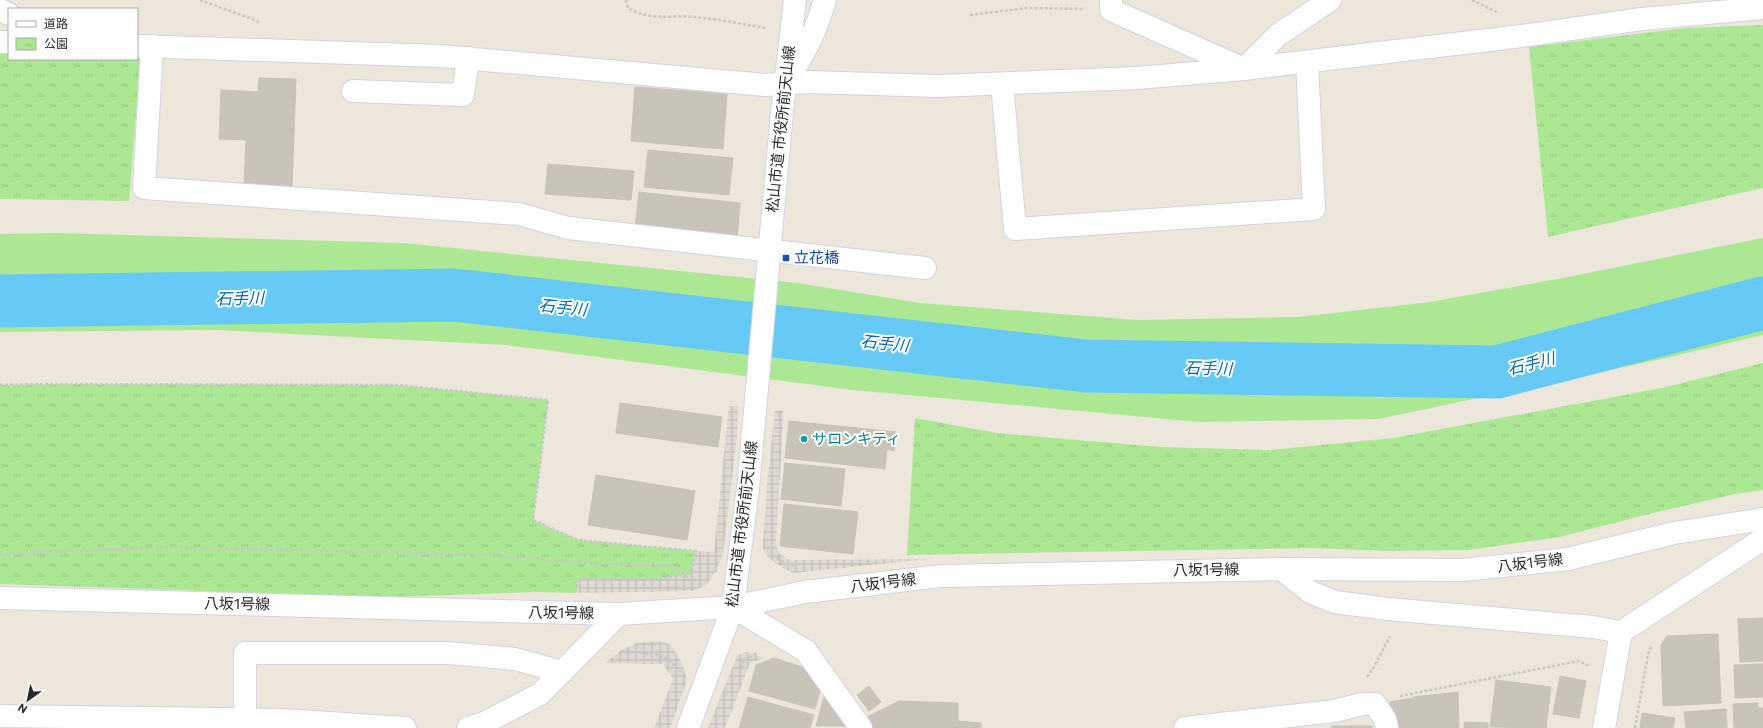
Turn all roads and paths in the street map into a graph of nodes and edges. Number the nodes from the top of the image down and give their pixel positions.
1 (200, 0) edge
2 (626, 0) edge
3 (795, 0) edge
4 (824, 0) edge
5 (1678, 0) edge
6 (1324, 1) edge
7 (1111, 5) edge
8 (1763, 8) edge
9 (970, 15) dead end
10 (1642, 19) junction
11 (770, 29) dead end
12 (145, 46) edge
13 (279, 50) junction
14 (468, 58) junction
15 (1307, 62) junction
16 (1244, 69) junction
17 (785, 84) junction
18 (1002, 84) junction
19 (353, 91) dead end
20 (769, 255) junction
21 (925, 268) dead end
22 (0, 386) edge
23 (1763, 519) edge
24 (1763, 539) edge
25 (0, 554) edge
26 (1280, 569) junction
27 (691, 574) dead end
28 (695, 584) dead end
29 (0, 598) edge
30 (733, 607) junction
31 (619, 614) junction
32 (1392, 631) dead end
33 (1621, 632) junction
34 (1653, 643) dead end
35 (587, 647) junction
36 (1592, 667) dead end
37 (562, 672) junction
38 (707, 677) junction
39 (1376, 704) junction
40 (0, 716) edge
41 (1336, 716) edge
42 (245, 720) junction
43 (405, 728) edge
44 (468, 728) edge
45 (688, 728) edge
46 (861, 728) edge
47 (1185, 728) edge
48 (1387, 728) edge
49 (1604, 728) edge
50 (1635, 728) edge

1 - 13 path
2 - 11 path
3 - 17 street, 松山市道 市役所前天山線
4 - 17 street
5 - 10 street
6 - 16 street
7 - 9 path
7 - 16 street
8 - 10 street
10 - 15 street
12 - 13 street
12 - 20 street
13 - 14 street
14 - 17 street
14 - 19 street
15 - 16 street
15 - 18 street
16 - 18 street
17 - 18 street
17 - 20 street, 松山市道 市役所前天山線
20 - 21 street
20 - 30 street, 松山市道 市役所前天山線
22 - 27 path
23 - 26 street, 八坂1号線
24 - 33 street
25 - 28 path
26 - 30 street, 八坂1号線
26 - 33 street
29 - 31 street, 八坂1号線
30 - 31 street, 八坂1号線
30 - 38 street, 松山市道 市役所前天山線
30 - 46 street
31 - 35 street
32 - 41 path
33 - 49 street
34 - 50 path
35 - 37 street
35 - 38 path
36 - 39 path
37 - 42 street
37 - 44 street
38 - 45 street, 松山市道 市役所前天山線
39 - 41 street
39 - 48 street
40 - 42 street
41 - 47 street
42 - 43 street

